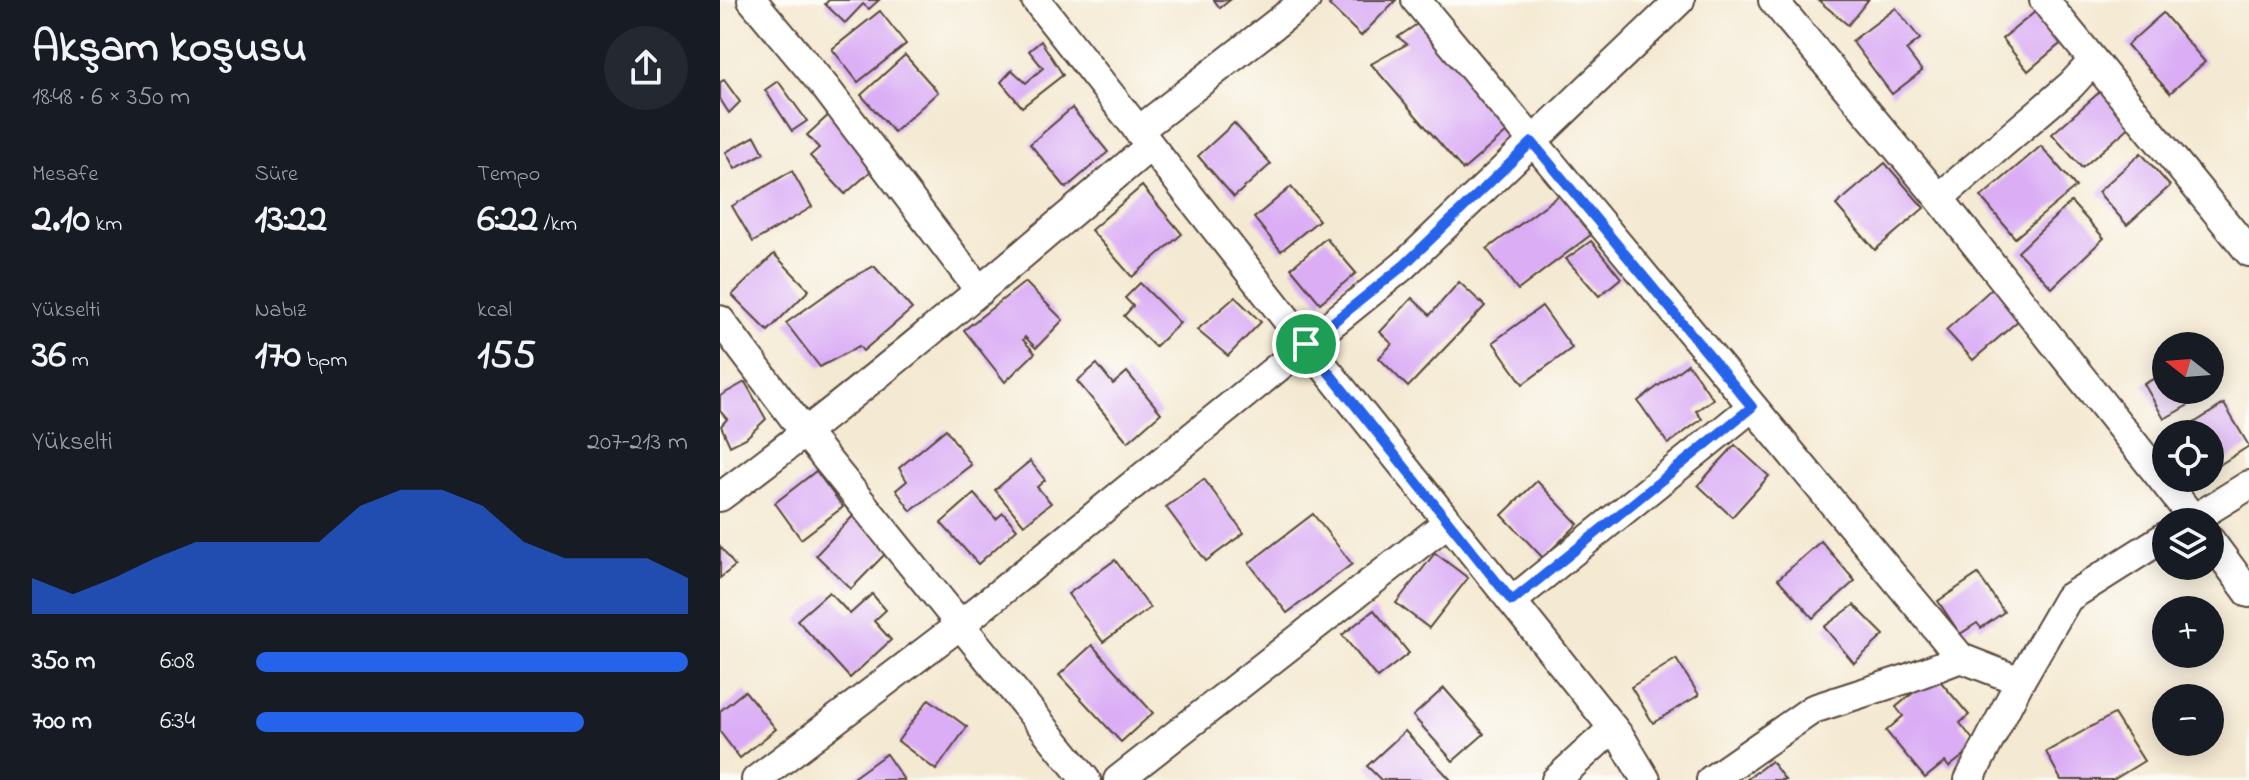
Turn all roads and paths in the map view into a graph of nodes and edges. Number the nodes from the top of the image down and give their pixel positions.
1 (752, 0) edge
2 (1036, 0) edge
3 (1306, 0) edge
4 (1416, 0) edge
5 (1680, 0) edge
6 (1773, 0) edge
7 (2044, 0) edge
8 (2093, 61) junction
9 (1144, 138) junction
10 (1532, 142) junction
11 (1939, 198) junction
12 (2249, 252) edge
13 (980, 291) junction
14 (720, 320) edge
15 (1306, 344) junction
16 (1752, 407) junction
17 (806, 434) junction
18 (2249, 485) edge
19 (720, 497) edge
20 (2183, 508) edge
21 (2220, 508) edge
22 (1448, 522) junction
23 (2152, 545) edge
24 (2224, 561) edge
25 (2249, 593) edge
26 (1512, 601) junction
27 (960, 625) junction
28 (1961, 658) junction
29 (2020, 681) junction
30 (1613, 728) junction
31 (756, 780) edge
32 (1086, 780) edge
33 (1118, 780) edge
34 (1556, 780) edge
35 (1646, 780) edge
36 (1711, 780) edge
37 (1969, 780) edge

1 - 13 street
2 - 9 street
3 - 9 street
4 - 10 street
5 - 10 street
6 - 11 street
7 - 8 street
8 - 11 street
8 - 12 street
9 - 13 street
9 - 15 street
10 - 15 street
10 - 16 street
11 - 20 street
13 - 17 street
14 - 17 street
15 - 22 street
15 - 27 street
16 - 26 street
16 - 28 street
17 - 19 street
17 - 27 street
18 - 21 street
22 - 26 street
22 - 33 street
23 - 29 street
24 - 25 street
26 - 30 street
27 - 31 street
27 - 32 street
28 - 29 street
28 - 36 street
29 - 37 street
30 - 34 street
30 - 35 street

